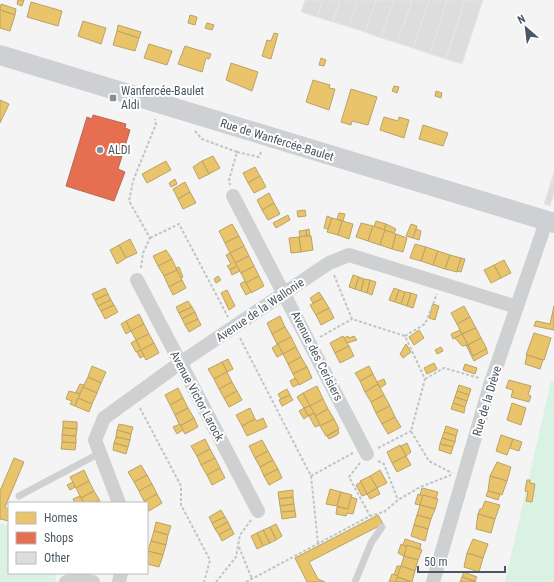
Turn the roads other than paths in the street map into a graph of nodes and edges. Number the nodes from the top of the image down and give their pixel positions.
1 (0, 55) edge
2 (233, 196) road end
3 (550, 223) edge
4 (137, 280) road end
5 (285, 294) junction
6 (517, 307) junction
7 (180, 363) junction
8 (100, 453) junction
9 (367, 454) road end
10 (19, 496) dead end
11 (119, 502) edge
12 (258, 511) road end
13 (382, 527) dead end
14 (66, 582) edge
15 (93, 582) edge
16 (355, 582) edge
17 (433, 582) edge

1 - 3 main road, Rue de Wanfercée-Baulet
2 - 5 street, Avenue des Cerisiers
3 - 6 street, Rue de la Drève
4 - 7 street, Avenue Victor Larock
5 - 6 street, Avenue de la Wallonie
5 - 7 street, Avenue de la Wallonie
5 - 9 street, Avenue des Cerisiers
6 - 17 street, Rue de la Drève
7 - 8 street, Avenue de la Wallonie
7 - 12 street, Avenue Victor Larock
8 - 10 lane
8 - 11 street, Avenue de la Wallonie
13 - 16 lane
14 - 15 street

